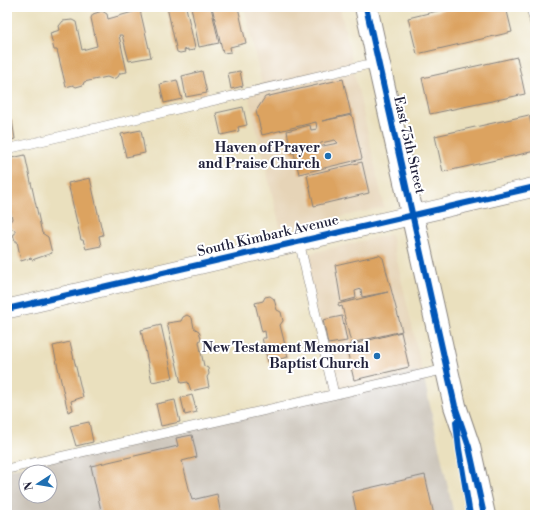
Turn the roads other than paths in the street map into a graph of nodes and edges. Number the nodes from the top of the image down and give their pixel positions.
1 (366, 7) edge
2 (531, 7) edge
3 (535, 24) edge
4 (378, 62) junction
5 (7, 149) edge
6 (535, 187) edge
7 (412, 215) junction
8 (299, 241) junction
9 (7, 309) edge
10 (446, 369) junction
11 (334, 394) junction
12 (455, 406) junction
13 (7, 469) edge
14 (470, 515) edge
15 (484, 515) edge

1 - 4 main road, East 75th Street
2 - 3 lane
4 - 5 lane
4 - 7 main road, East 75th Street
6 - 7 street, South Kimbark Avenue
7 - 8 street, South Kimbark Avenue
7 - 10 main road, East 75th Street
8 - 9 street, South Kimbark Avenue
8 - 11 lane
10 - 11 lane
10 - 12 main road, East 75th Street
11 - 13 lane
12 - 14 main road, East 75th Street
12 - 15 main road, East 75th Street

